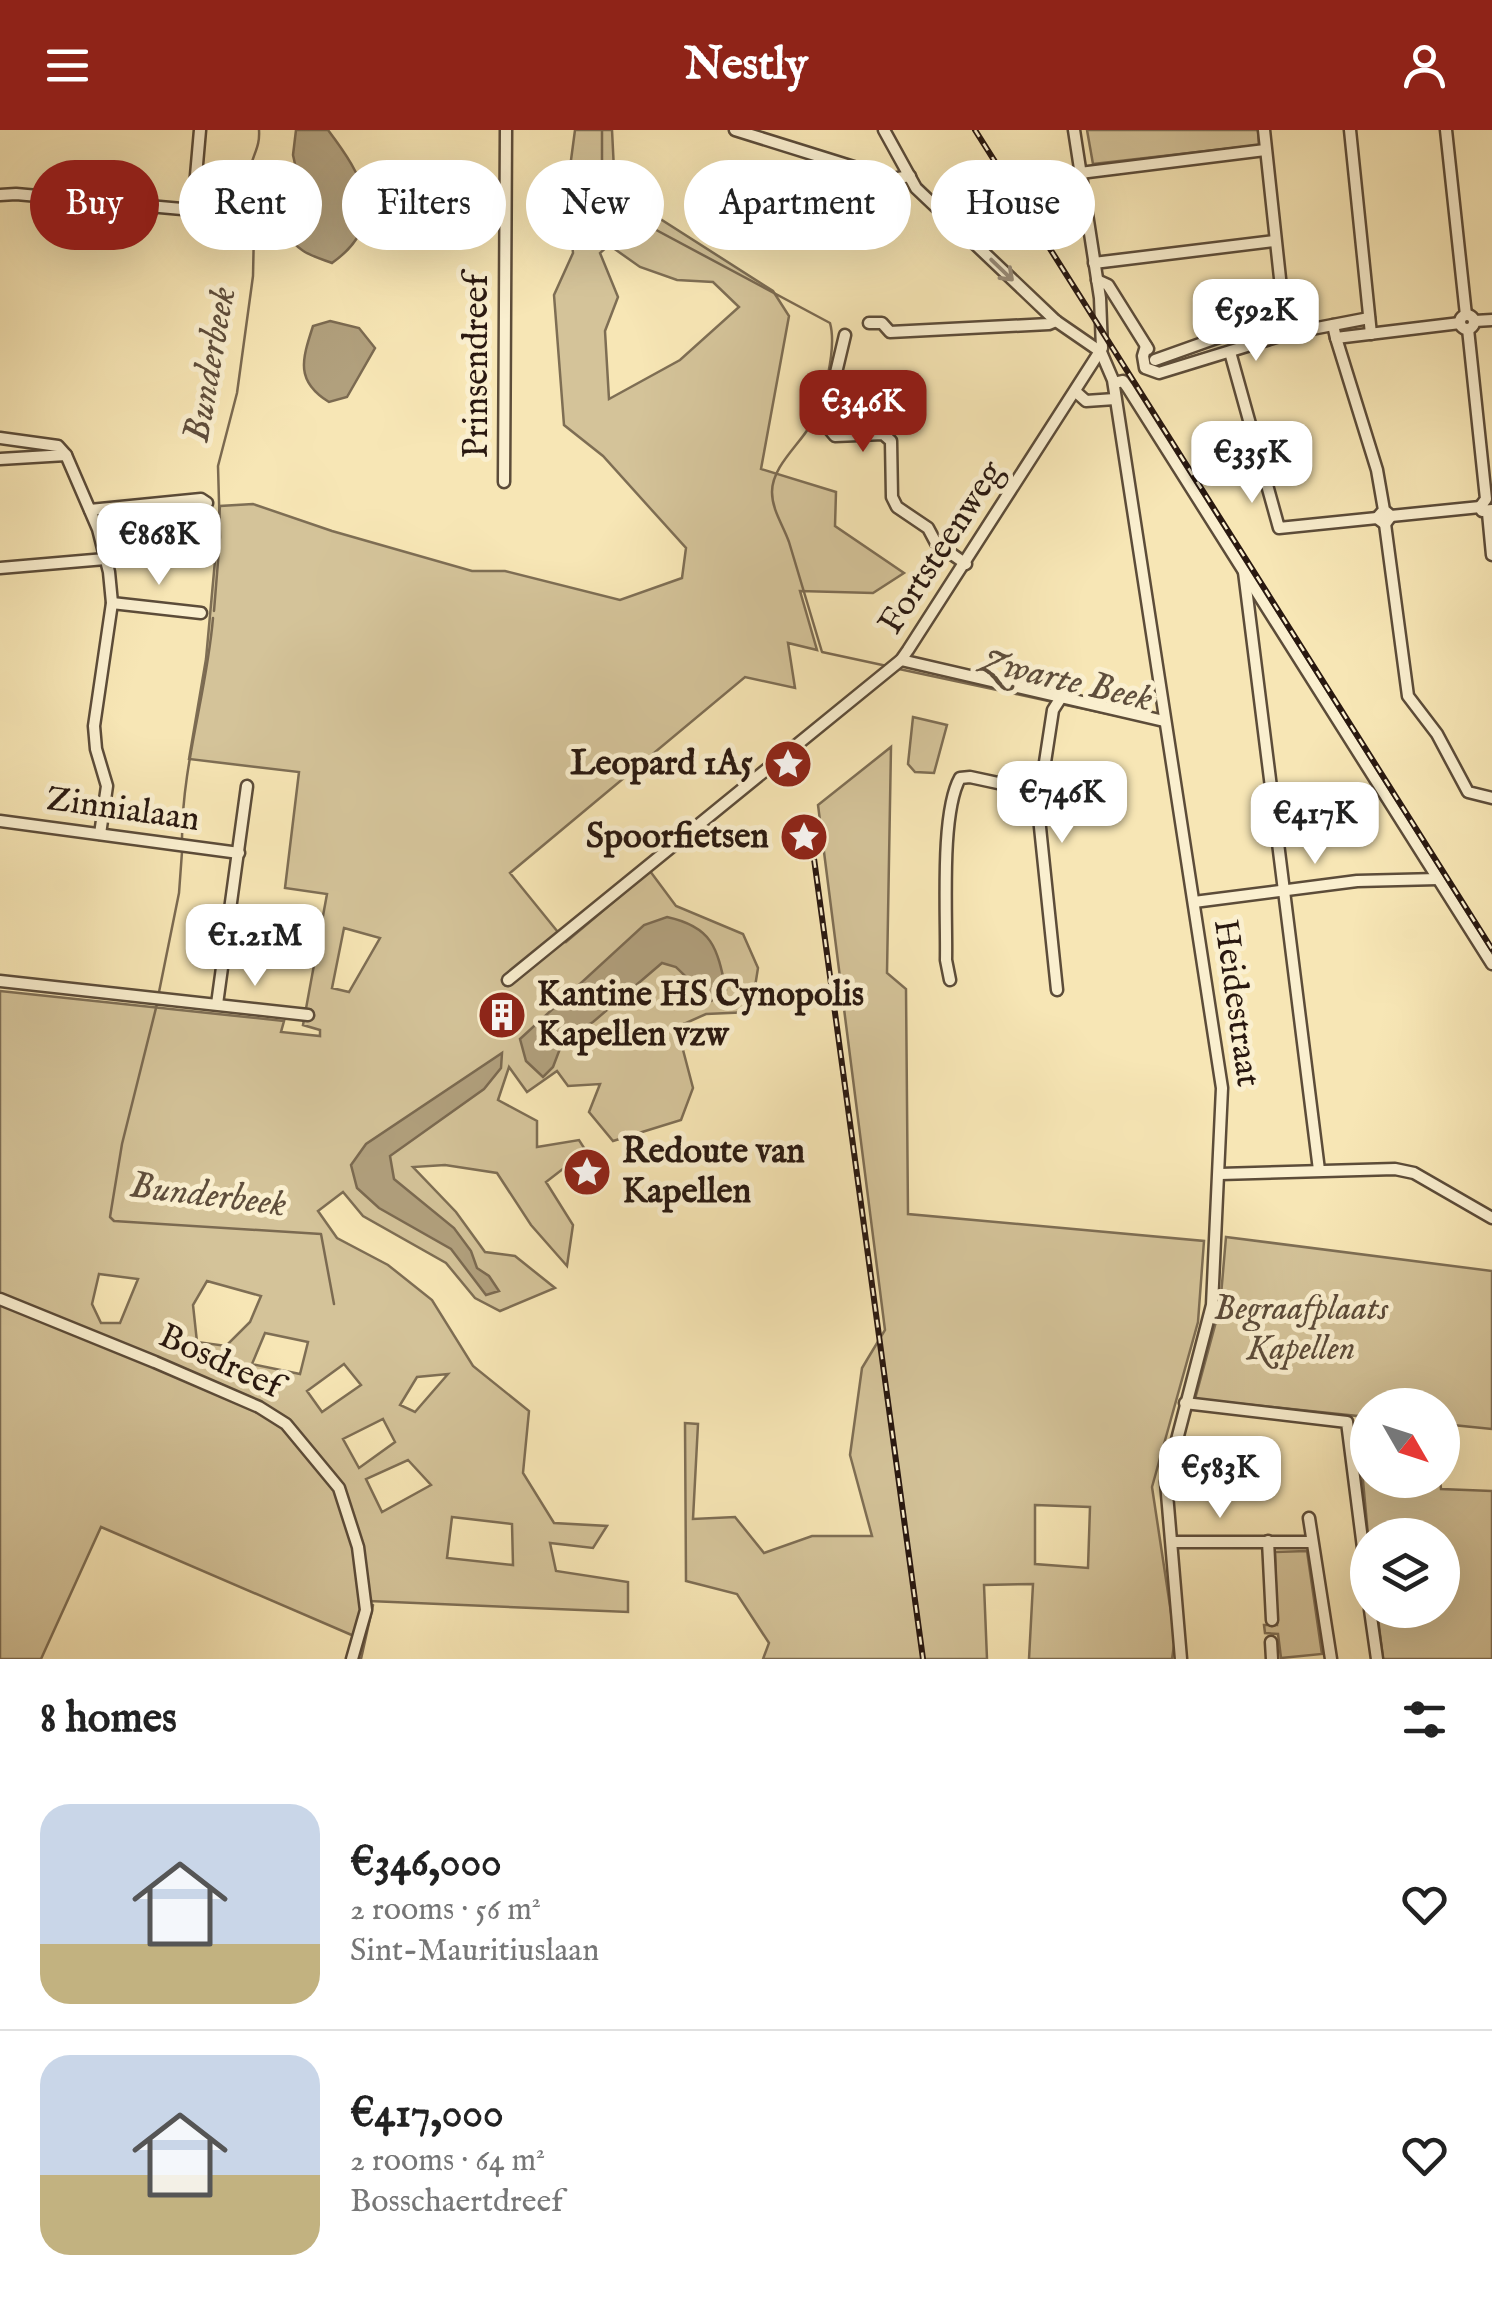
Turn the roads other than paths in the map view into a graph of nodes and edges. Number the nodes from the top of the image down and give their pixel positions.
1 (200, 130) edge
2 (506, 130) edge
3 (735, 130) edge
4 (884, 130) edge
5 (1074, 130) edge
6 (1264, 130) edge
7 (1350, 130) edge
8 (1446, 130) edge
9 (1265, 150) junction
10 (831, 160) edge
11 (901, 160) edge
12 (1078, 160) edge
13 (1095, 171) edge
14 (911, 177) edge
15 (0, 195) edge
16 (1274, 241) junction
17 (1092, 250) edge
18 (1094, 264) junction
19 (1097, 280) junction
20 (1100, 298) junction
21 (1115, 300) junction
22 (1281, 315) junction
23 (1369, 318) junction
24 (1492, 320) edge
25 (1056, 321) junction
26 (1467, 322) junction
27 (868, 323) dead end
28 (1333, 325) junction
29 (1286, 334) junction
30 (1371, 334) junction
31 (845, 335) dead end
32 (1336, 338) junction
33 (1146, 346) junction
34 (1100, 352) junction
35 (1230, 352) junction
36 (1155, 360) junction
37 (1168, 369) junction
38 (1114, 382) junction
39 (1076, 392) junction
40 (1115, 398) junction
41 (0, 438) edge
42 (66, 455) junction
43 (0, 460) edge
44 (504, 482) dead end
45 (207, 503) dead end
46 (1488, 506) edge
47 (90, 510) junction
48 (1384, 517) junction
49 (1492, 555) edge
50 (106, 559) junction
51 (966, 564) junction
52 (0, 568) edge
53 (1244, 570) junction
54 (112, 603) junction
55 (201, 613) dead end
56 (902, 660) junction
57 (1062, 696) junction
58 (1164, 722) junction
59 (247, 786) dead end
60 (1040, 792) junction
61 (1492, 798) edge
62 (0, 821) edge
63 (100, 834) junction
64 (239, 854) junction
65 (1438, 879) junction
66 (1283, 892) junction
67 (1194, 902) junction
68 (1492, 964) edge
69 (508, 980) dead end
70 (950, 980) dead end
71 (0, 981) edge
72 (1057, 990) dead end
73 (216, 1004) junction
74 (308, 1015) dead end
75 (1320, 1170) junction
76 (1220, 1174) junction
77 (1492, 1218) edge
78 (0, 1299) edge
79 (1185, 1402) junction
80 (1309, 1518) dead end
81 (1359, 1518) edge
82 (1268, 1541) junction
83 (1173, 1542) junction
84 (1312, 1542) junction
85 (1272, 1620) dead end
86 (1373, 1628) edge
87 (1272, 1642) dead end
88 (352, 1659) edge
89 (1182, 1659) edge
90 (1272, 1659) edge
91 (1330, 1659) edge
92 (1377, 1659) edge

1 - 15 street
2 - 44 street, Prinsendreef
3 - 10 street
4 - 11 street, Heidestraat
5 - 12 street
6 - 9 street
7 - 23 street
8 - 26 street
9 - 13 street
9 - 16 street
14 -> 25 street, Heidestraat
16 - 18 street
16 - 22 street
17 - 18 street
18 - 19 street
19 - 20 street
19 - 21 street
20 - 21 street
20 - 34 street
21 - 33 street
22 - 29 street
22 - 36 street
23 - 28 street
23 - 30 street
24 - 26 street
25 - 27 street
25 - 34 street, Heidestraat
26 - 30 street
26 - 46 street
28 - 29 street
28 - 32 street
29 - 35 street
30 - 32 street
31 - 51 street
32 - 48 street
33 - 36 street
33 - 37 street
34 - 38 street, Heidestraat
34 - 39 street, Fortsteenweg
35 - 37 street
35 - 48 street
36 - 37 street
38 - 40 street, Heidestraat
38 - 53 street
39 - 40 street
39 - 51 street, Fortsteenweg
40 - 58 street, Heidestraat
41 - 42 street
42 - 43 street
42 - 47 street
45 - 47 street
46 - 48 street
46 - 49 street
47 - 50 street
48 - 61 street
50 - 52 street
50 - 54 street
51 - 56 street, Fortsteenweg
53 - 65 street
53 - 66 street
54 - 55 street
54 - 63 street
56 - 57 street
56 - 69 street, Fortsteenweg
57 - 58 street
57 - 60 street
58 - 67 street, Heidestraat
59 - 64 street
60 - 70 street
60 - 72 street
62 - 63 street, Zinnialaan
63 - 64 street, Zinnialaan
64 - 73 street
65 - 66 street
65 - 68 street
66 - 67 street
66 - 75 street
67 - 76 street, Heidestraat
71 - 73 street
73 - 74 street
75 - 76 street
75 - 77 street
76 - 79 street, Heidestraat
78 - 88 street, Bosdreef
79 - 81 street
79 - 83 street, Heidestraat
80 - 84 street
82 - 83 street
82 - 84 street
82 - 85 street
83 - 89 street, Heidestraat
84 - 91 street
86 - 92 street
87 - 90 street

